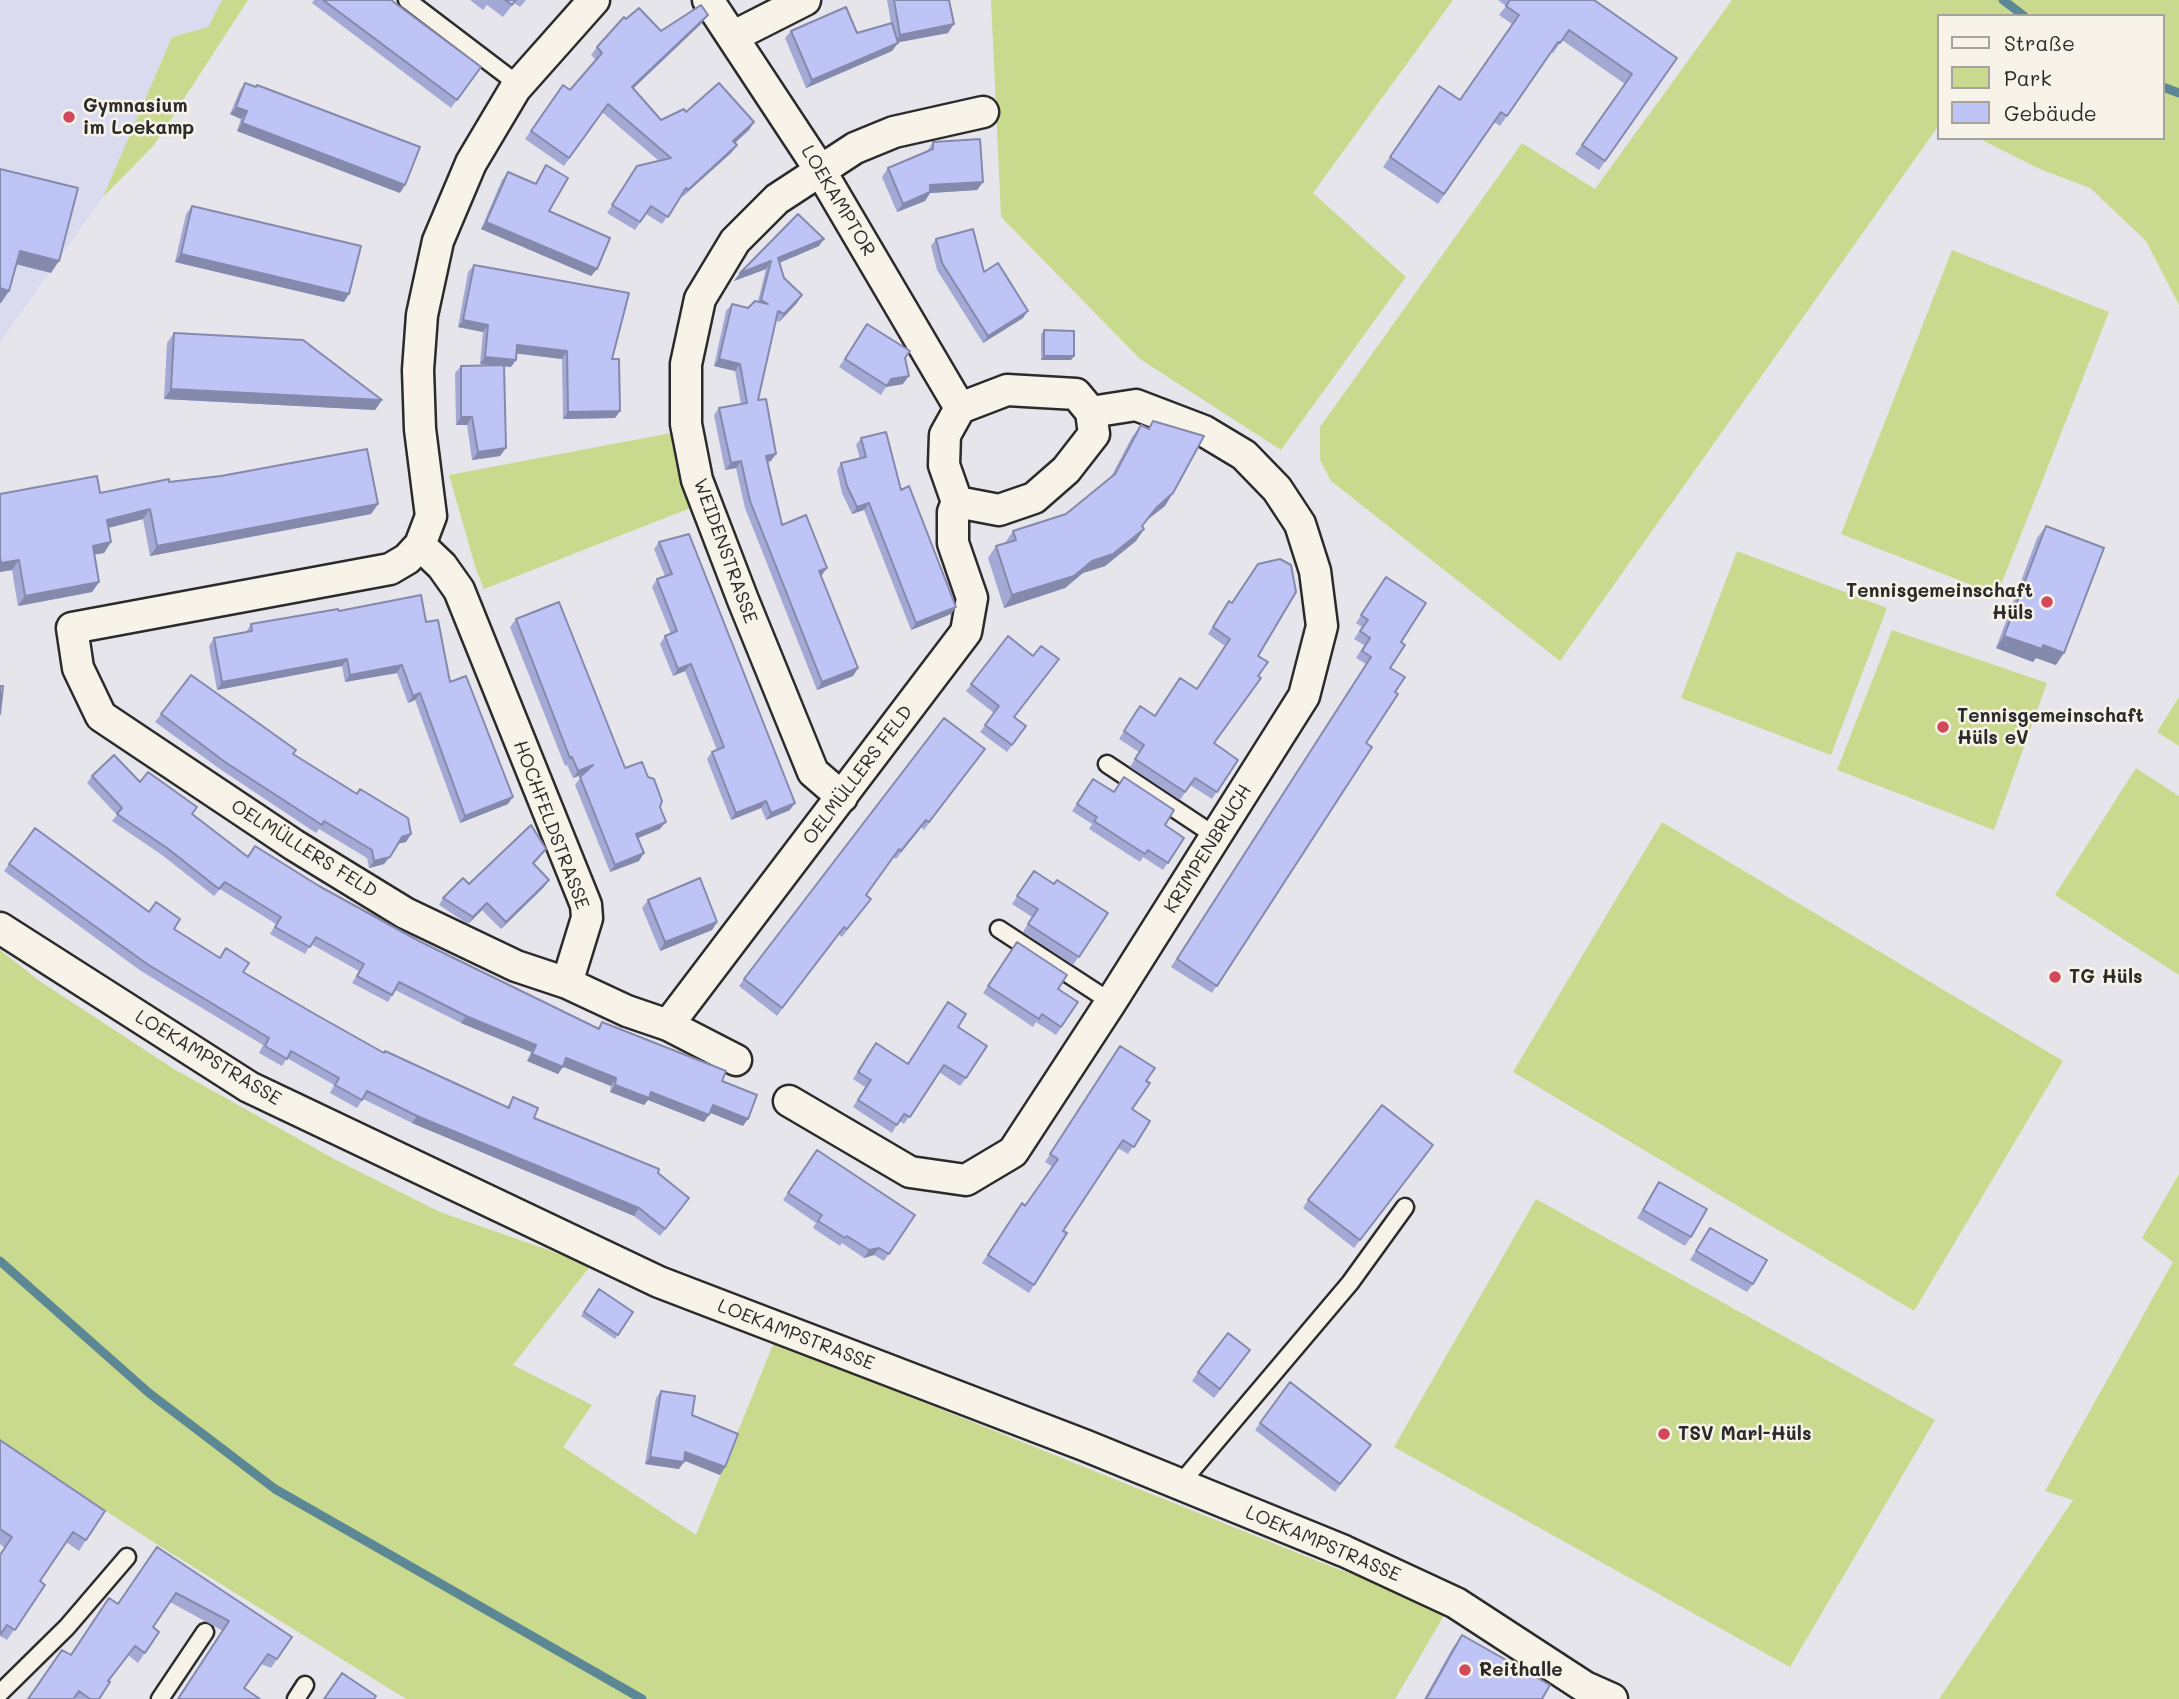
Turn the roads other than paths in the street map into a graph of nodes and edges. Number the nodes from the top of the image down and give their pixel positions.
1 (407, 0) edge
2 (594, 0) edge
3 (708, 0) edge
4 (806, 0) edge
5 (734, 36) junction
6 (519, 85) junction
7 (983, 112) dead end
8 (820, 170) junction
9 (960, 408) junction
10 (1091, 412) junction
11 (957, 502) junction
12 (420, 545) junction
13 (1107, 764) dead end
14 (842, 797) junction
15 (1217, 836) junction
16 (0, 928) edge
17 (999, 929) dead end
18 (566, 983) junction
19 (1111, 1002) junction
20 (668, 1025) junction
21 (736, 1060) dead end
22 (789, 1101) dead end
23 (1405, 1207) dead end
24 (1180, 1484) junction
25 (127, 1557) dead end
26 (205, 1632) dead end
27 (305, 1685) dead end
28 (0, 1693) edge
29 (160, 1699) edge
30 (296, 1699) edge
31 (1612, 1699) edge

1 - 6 lane
2 - 6 street
3 - 5 street, LOEKAMPTOR
4 - 5 street
5 - 8 street, LOEKAMPTOR
6 - 12 street
7 - 8 street, WEIDENSTRASSE
8 - 9 street, LOEKAMPTOR
8 - 14 street, WEIDENSTRASSE
9 - 10 street
9 - 11 street
10 - 11 street
10 - 15 street, KRIMPENBRUCH
11 - 14 street, OELMÜLLERS FELD
12 - 18 street, HOCHFELDSTRASSE
12 - 18 street, OELMÜLLERS FELD
13 - 15 lane
14 - 20 street, OELMÜLLERS FELD
15 - 19 street, KRIMPENBRUCH
16 - 24 street, LOEKAMPSTRASSE
17 - 19 lane
18 - 20 street
19 - 22 street, KRIMPENBRUCH
20 - 21 street
23 - 24 lane
24 - 31 street, LOEKAMPSTRASSE
25 - 28 lane
26 - 29 lane
27 - 30 lane

